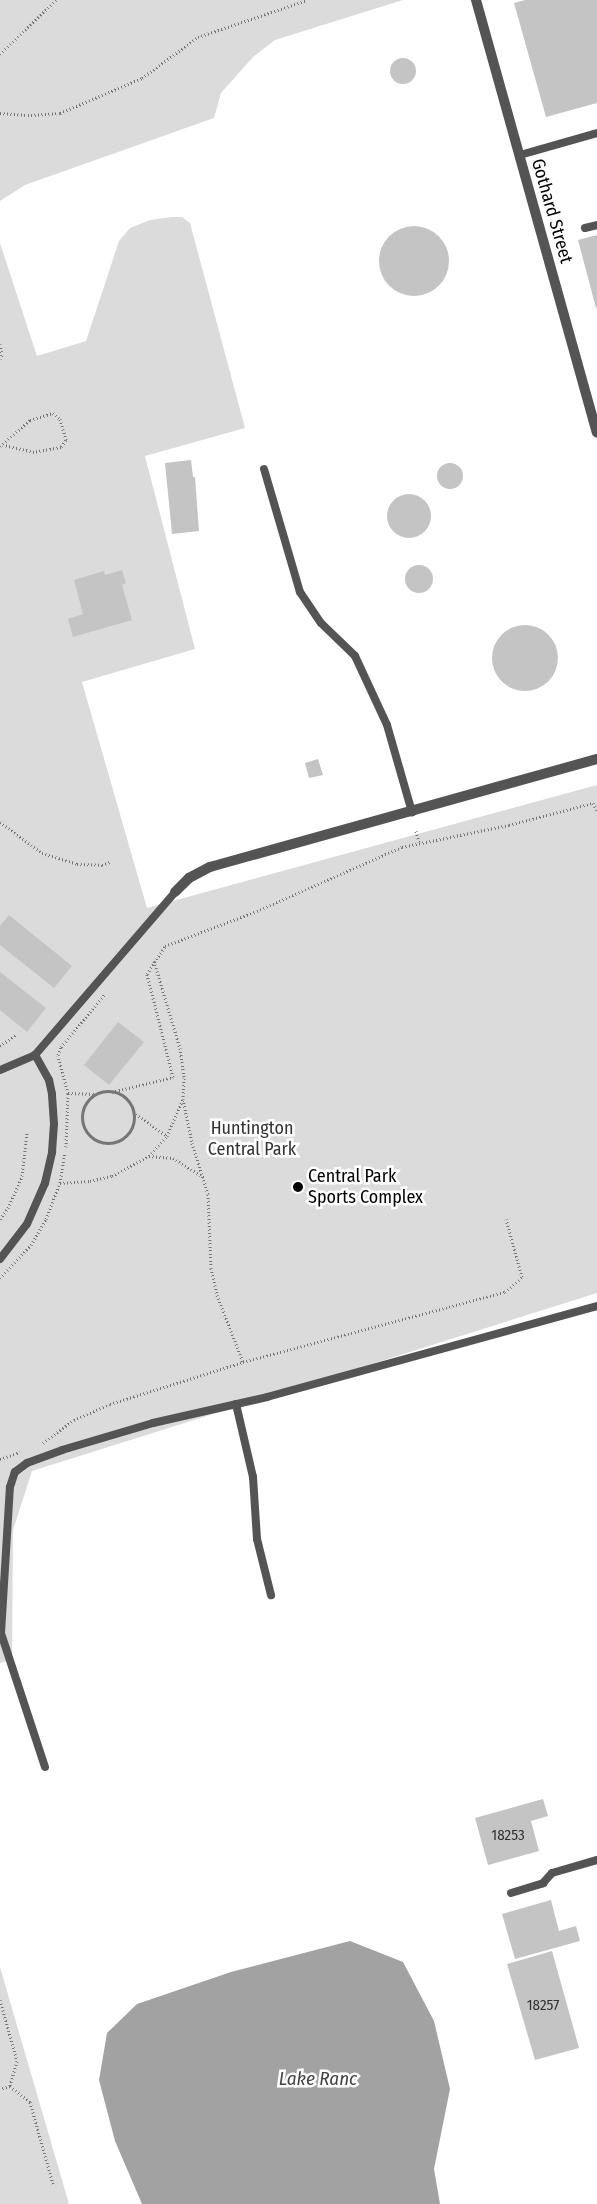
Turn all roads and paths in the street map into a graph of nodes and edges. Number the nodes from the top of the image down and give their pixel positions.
1 (56, 0) edge
2 (307, 0) edge
3 (476, 0) edge
4 (0, 54) edge
5 (0, 113) edge
6 (597, 133) edge
7 (520, 156) junction
8 (597, 225) edge
9 (585, 228) dead end
10 (0, 344) edge
11 (0, 359) edge
12 (597, 432) edge
13 (2, 445) edge
14 (264, 469) dead end
15 (597, 759) edge
16 (597, 811) edge
17 (412, 812) junction
18 (0, 822) edge
19 (416, 832) dead end
20 (419, 842) junction
21 (110, 862) dead end
22 (175, 892) joint
23 (154, 961) junction
24 (106, 993) dead end
25 (15, 1035) dead end
26 (0, 1046) edge
27 (35, 1054) junction
28 (0, 1070) edge
29 (112, 1092) junction
30 (68, 1093) junction
31 (96, 1094) junction
32 (183, 1099) junction
33 (133, 1112) junction
34 (27, 1133) dead end
35 (167, 1136) junction
36 (149, 1156) junction
37 (204, 1177) junction
38 (60, 1183) junction
39 (0, 1219) edge
40 (506, 1219) dead end
41 (0, 1259) edge
42 (0, 1278) edge
43 (597, 1306) edge
44 (243, 1362) junction
45 (236, 1404) junction
46 (38, 1445) dead end
47 (24, 1450) dead end
48 (0, 1460) edge
49 (271, 1595) dead end
50 (45, 1767) dead end
51 (597, 1860) edge
52 (511, 1893) dead end
53 (0, 2000) edge
54 (10, 2086) junction
55 (0, 2089) edge
56 (53, 2184) dead end

1 - 4 path
2 - 5 path
3 - 7 street, Gothard Street
6 - 7 lane
7 - 12 street, Gothard Street
8 - 9 lane
10 - 11 path
13 - 13 path
14 - 17 lane
15 - 17 street
16 - 20 path
17 - 22 street
18 - 21 path
19 - 20 path
20 - 23 path
22 - 27 lane
23 - 29 path
23 - 32 path
24 - 30 path
25 - 26 path
27 - 28 lane
27 - 41 lane
29 - 31 path
29 - 33 path
30 - 31 path
30 - 38 path
31 - 33 path
32 - 35 path
32 - 37 path
33 - 35 path
34 - 39 path
35 - 36 path
36 - 37 path
36 - 38 path
37 - 44 path
38 - 42 path
40 - 44 path
43 - 45 lane
44 - 46 path
45 - 49 lane
45 - 50 lane
47 - 48 path
51 - 52 lane
53 - 54 path
54 - 55 path
54 - 56 path

